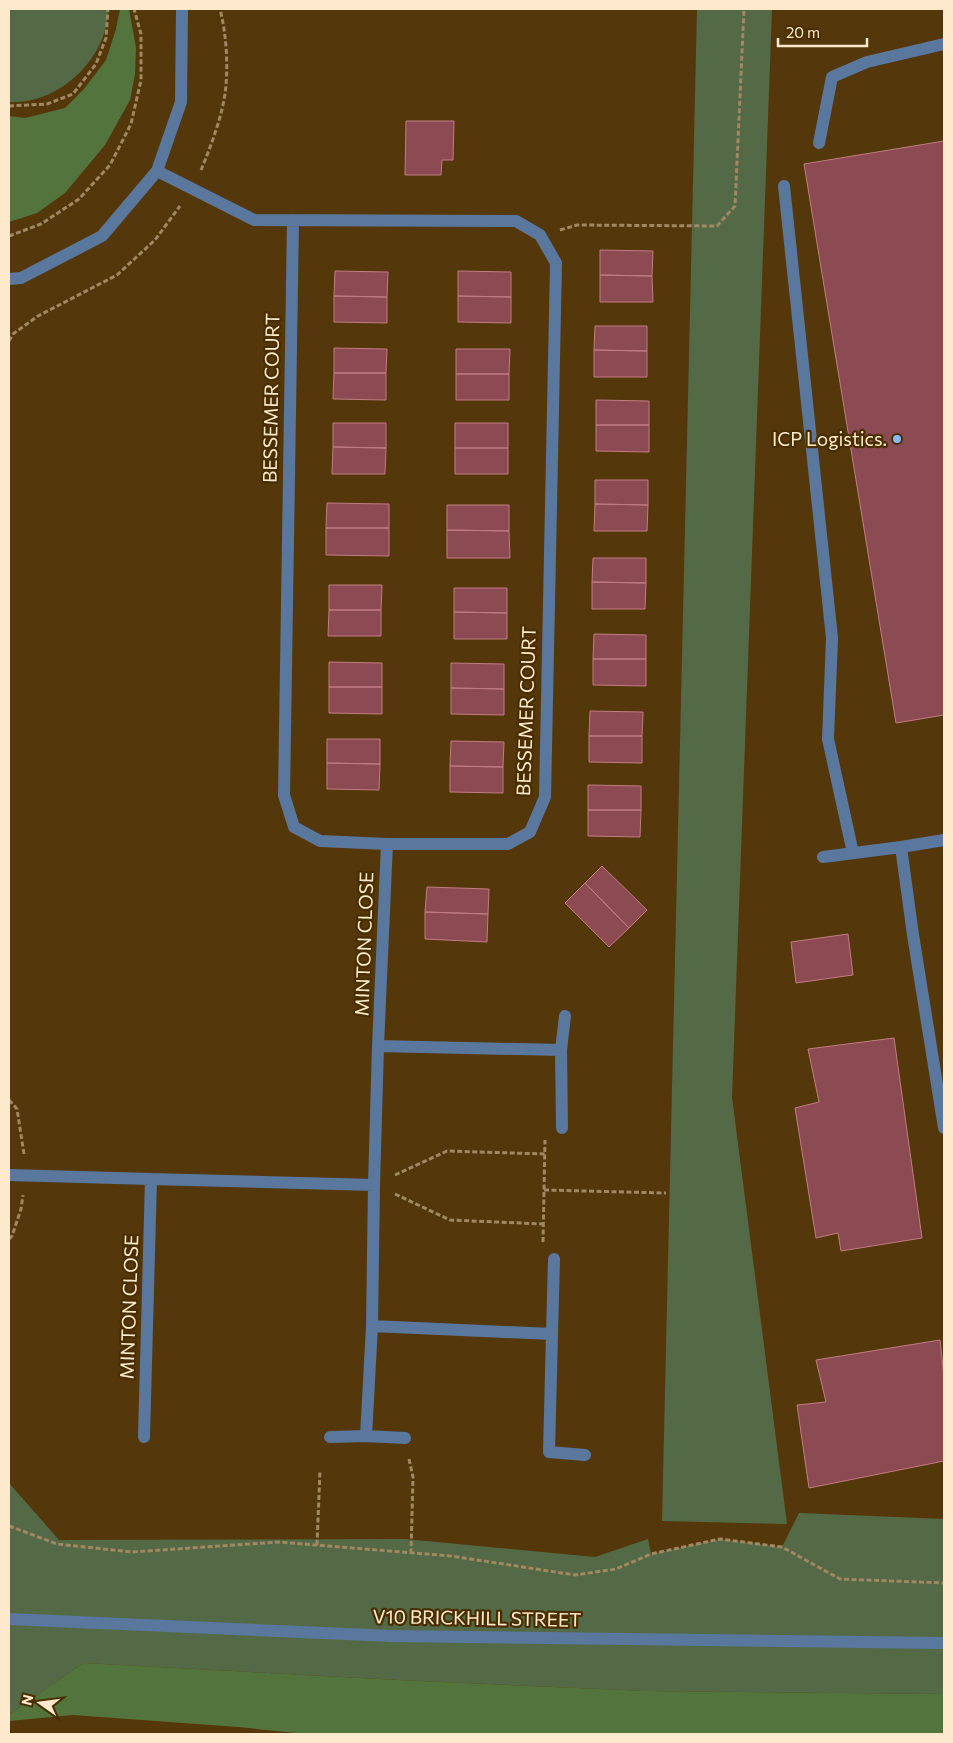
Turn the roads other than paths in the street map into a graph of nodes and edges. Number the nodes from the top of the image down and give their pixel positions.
1 (182, 9) edge
2 (944, 44) edge
3 (819, 142) dead end
4 (157, 171) junction
5 (784, 186) dead end
6 (293, 220) junction
7 (9, 279) edge
8 (944, 840) edge
9 (387, 844) junction
10 (901, 847) junction
11 (853, 853) junction
12 (823, 857) dead end
13 (565, 1016) dead end
14 (378, 1046) junction
15 (561, 1050) junction
16 (562, 1128) road end
17 (944, 1128) edge
18 (9, 1175) edge
19 (151, 1179) junction
20 (374, 1185) junction
21 (554, 1259) road end
22 (372, 1326) junction
23 (552, 1334) junction
24 (366, 1436) junction
25 (144, 1437) dead end
26 (330, 1437) dead end
27 (405, 1438) road end
28 (585, 1455) dead end
29 (9, 1619) edge
30 (944, 1643) edge

1 - 4 street
2 - 3 street
4 - 6 street, BESSEMER COURT
4 - 7 street
5 - 11 street
6 - 9 street, BESSEMER COURT
6 - 9 street, BESSEMER COURT
8 - 10 street
9 - 14 street, MINTON CLOSE
10 - 11 street
10 - 17 street
11 - 12 street
13 - 15 street
14 - 15 street
14 - 20 street, MINTON CLOSE
15 - 16 street
18 - 19 street
19 - 20 street
19 - 25 street, MINTON CLOSE
20 - 22 street, MINTON CLOSE
21 - 23 street
22 - 23 street
22 - 24 street, MINTON CLOSE
23 - 28 street
24 - 26 street
24 - 27 street
29 - 30 street, V10 BRICKHILL STREET

